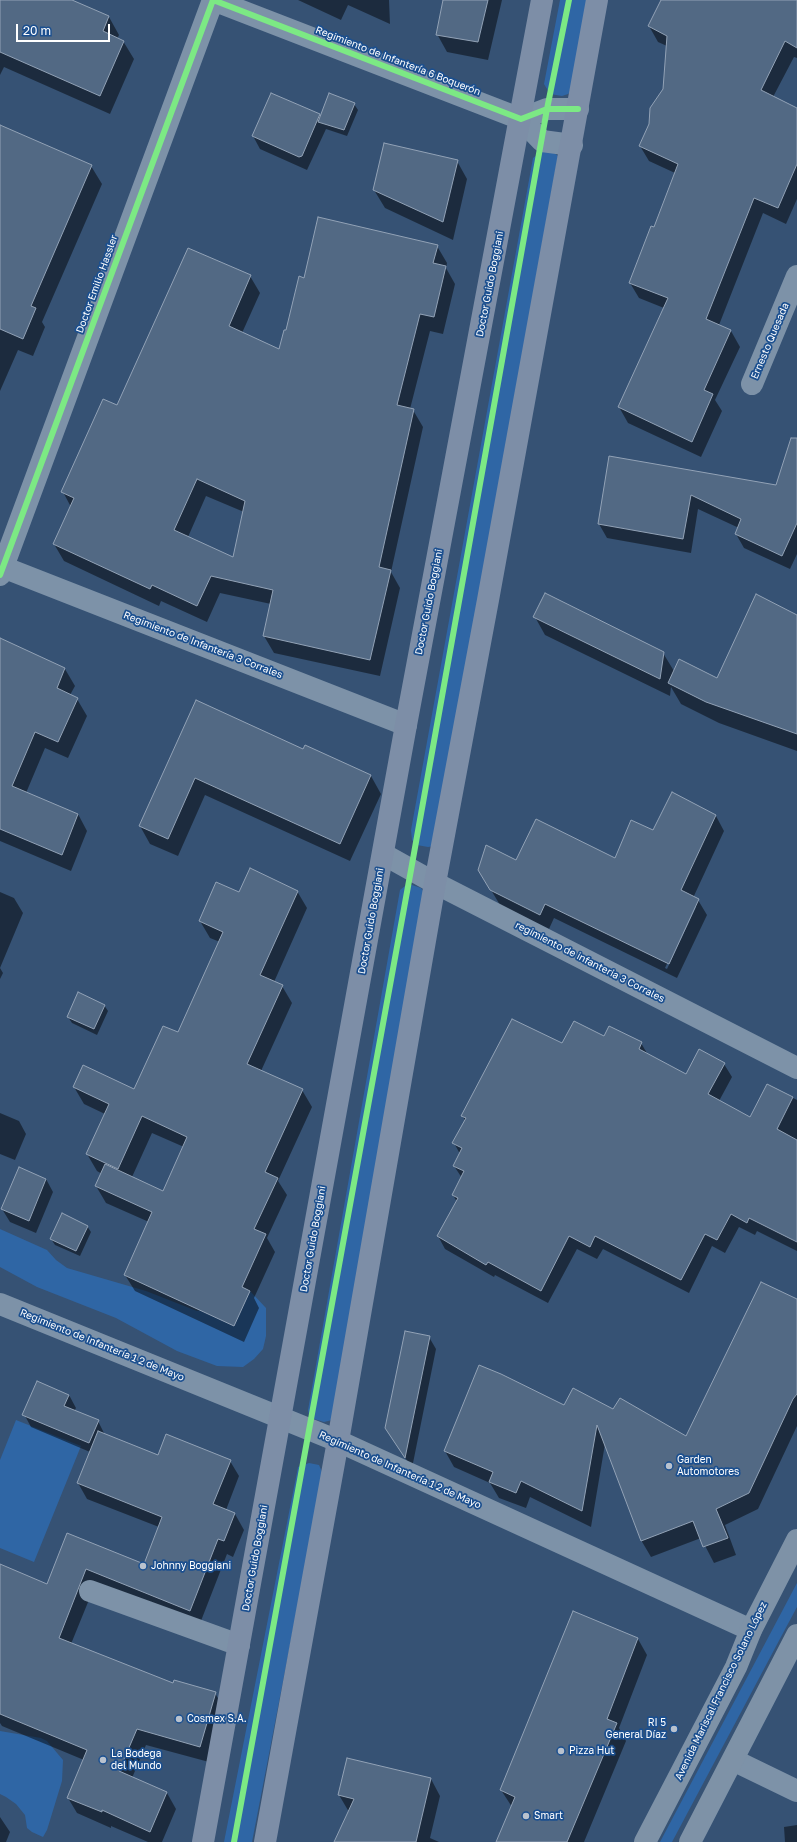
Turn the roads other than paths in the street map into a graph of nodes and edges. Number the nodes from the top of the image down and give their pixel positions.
1 (213, 0) edge
2 (542, 0) edge
3 (597, 0) edge
4 (578, 109) junction
5 (521, 119) junction
6 (572, 145) junction
7 (797, 276) edge
8 (752, 384) dead end
9 (1, 569) edge
10 (406, 725) junction
11 (383, 854) junction
12 (435, 883) junction
13 (797, 1068) edge
14 (0, 1304) edge
15 (280, 1418) junction
16 (338, 1442) junction
17 (797, 1540) edge
18 (90, 1591) dead end
19 (751, 1630) junction
20 (797, 1635) edge
21 (239, 1644) junction
22 (733, 1760) junction
23 (797, 1791) edge
24 (694, 1840) edge
25 (203, 1842) edge
26 (265, 1842) edge
27 (645, 1842) edge

1 - 5 street, Regimiento de Infantería 6 Boquerón
1 - 9 street, Doctor Emilio Hassler
2 - 5 main road, Doctor Guido Boggiani
3 - 4 main road
4 - 5 street
4 - 6 main road
5 - 6 street
5 - 10 main road, Doctor Guido Boggiani
6 - 12 main road
7 - 8 street, Ernesto Quesada
9 - 10 street, Regimiento de Infantería 3 Corrales
10 - 11 main road, Doctor Guido Boggiani
11 - 12 street, regimiento de infanteria 3 Corrales
11 - 15 main road, Doctor Guido Boggiani
12 - 13 street, regimiento de infanteria 3 Corrales
12 - 16 main road
14 - 15 street, Regimiento de Infantería 1 2 de Mayo
15 - 16 street, Regimiento de Infantería 1 2 de Mayo
15 - 21 main road, Doctor Guido Boggiani
16 - 19 street, Regimiento de Infantería 1 2 de Mayo
16 - 26 main road
17 - 19 highway, Avenida Mariscal Francisco Solano López
18 - 21 street
19 - 27 highway, Avenida Mariscal Francisco Solano López
20 - 22 highway
21 - 25 main road, Doctor Guido Boggiani
22 - 23 street
22 - 24 highway

